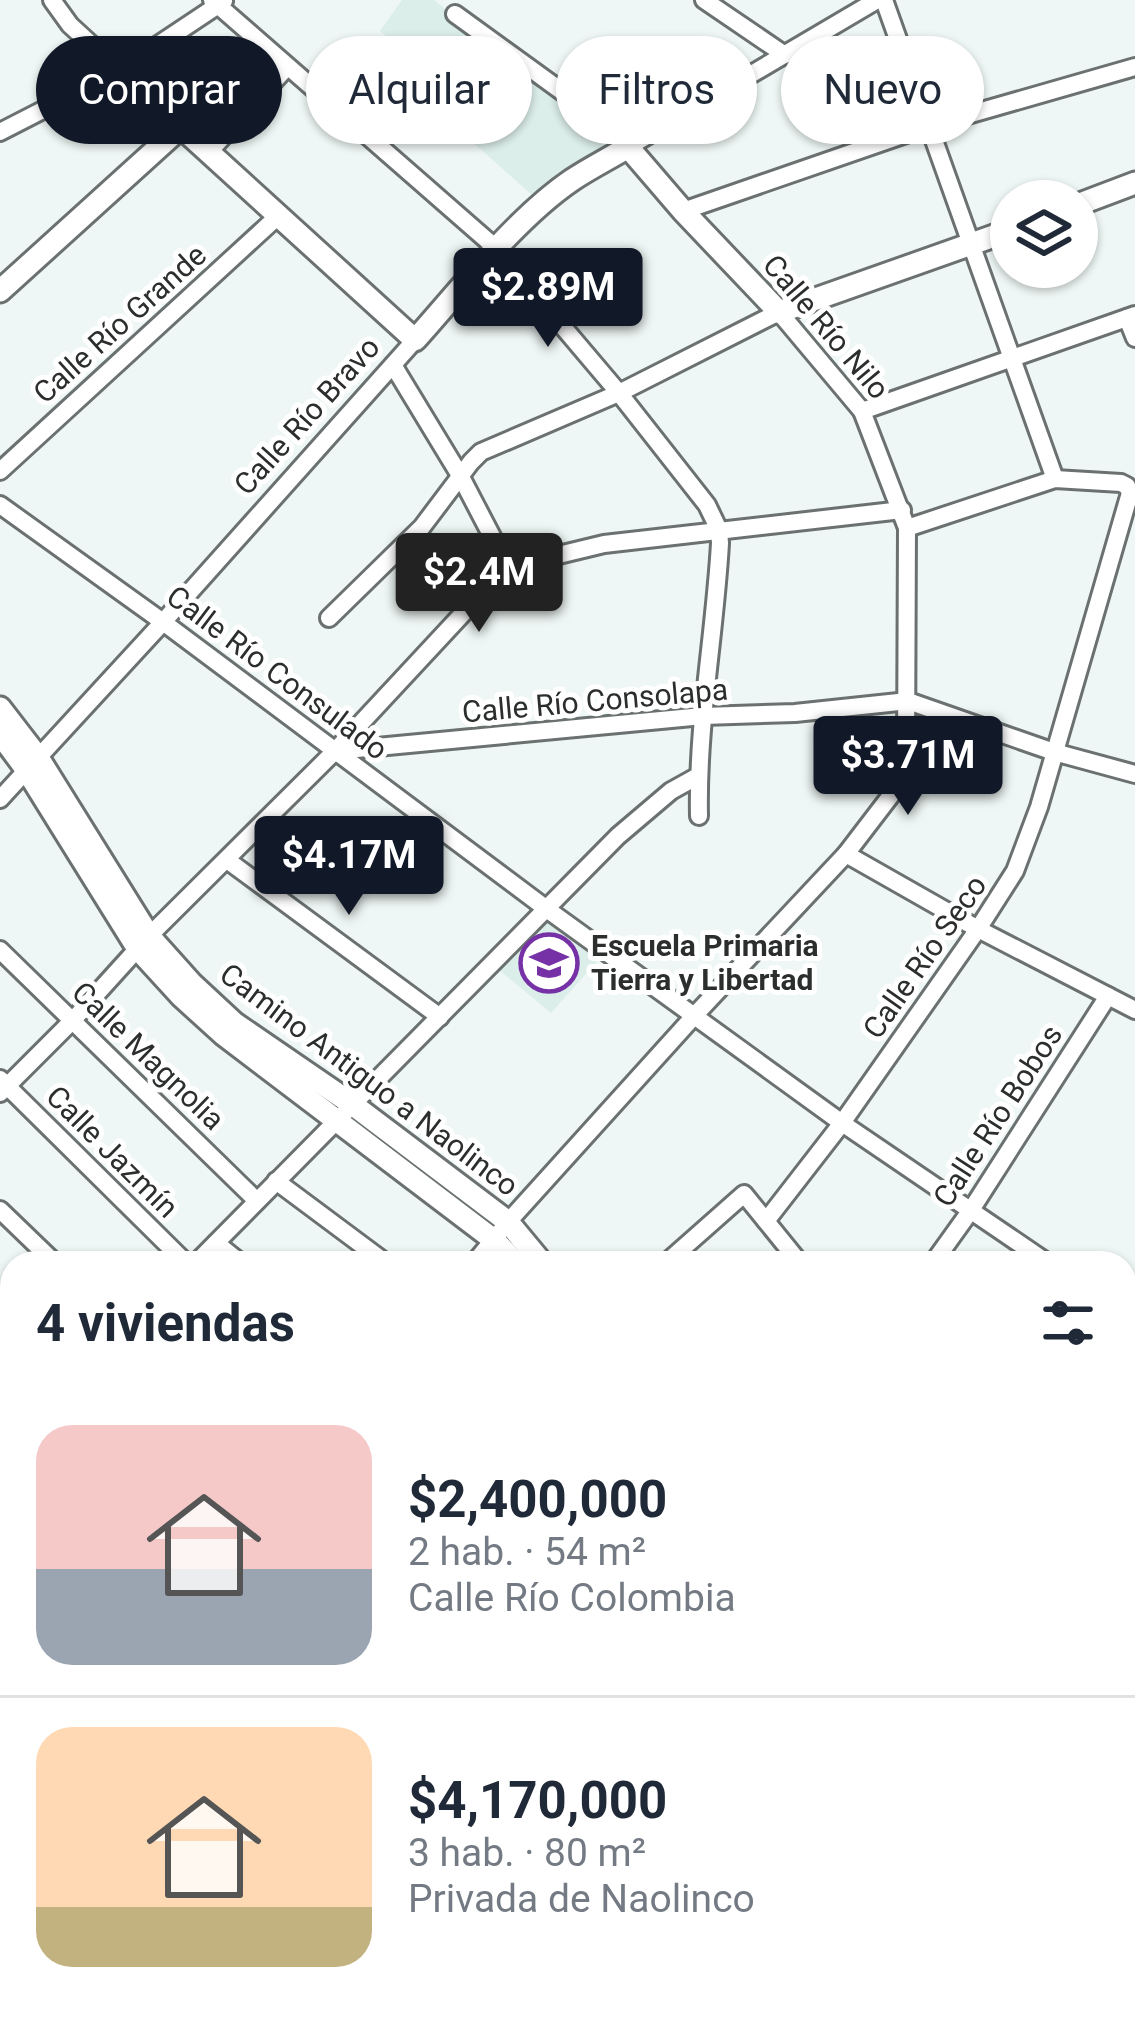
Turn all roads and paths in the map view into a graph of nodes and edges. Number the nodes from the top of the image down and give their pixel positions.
1 (52, 0) edge
2 (704, 0) edge
3 (841, 0) edge
4 (881, 0) edge
5 (218, 2) edge
6 (858, 11) junction
7 (455, 14) dead end
8 (82, 36) edge
9 (169, 36) edge
10 (816, 36) edge
11 (895, 36) edge
12 (781, 53) edge
13 (781, 57) edge
14 (287, 67) junction
15 (1135, 67) edge
16 (984, 110) edge
17 (36, 114) edge
18 (0, 132) edge
19 (162, 144) edge
20 (199, 144) edge
21 (877, 144) edge
22 (935, 144) edge
23 (628, 147) junction
24 (208, 153) junction
25 (1135, 183) edge
26 (1098, 197) edge
27 (683, 211) junction
28 (277, 217) junction
29 (990, 238) edge
30 (971, 245) junction
31 (496, 249) junction
32 (0, 291) edge
33 (779, 312) junction
34 (1131, 316) edge
35 (1135, 338) edge
36 (415, 340) junction
37 (1012, 358) junction
38 (393, 364) junction
39 (619, 393) junction
40 (862, 411) junction
41 (0, 471) edge
42 (460, 477) junction
43 (1055, 479) junction
44 (0, 505) edge
45 (902, 510) junction
46 (907, 528) junction
47 (719, 530) junction
48 (1127, 533) edge
49 (510, 571) junction
50 (329, 618) dead end
51 (163, 622) junction
52 (908, 701) junction
53 (0, 708) edge
54 (703, 716) junction
55 (0, 734) edge
56 (335, 751) junction
57 (1054, 752) junction
58 (32, 762) junction
59 (1135, 774) edge
60 (698, 776) junction
61 (0, 799) edge
62 (699, 816) dead end
63 (846, 854) junction
64 (226, 860) junction
65 (548, 910) junction
66 (978, 929) junction
67 (144, 942) junction
68 (0, 950) edge
69 (1108, 996) junction
70 (1135, 1010) edge
71 (695, 1015) junction
72 (440, 1017) junction
73 (74, 1020) junction
74 (2, 1086) edge
75 (352, 1104) junction
76 (335, 1121) junction
77 (842, 1123) junction
78 (276, 1181) junction
79 (257, 1201) junction
80 (0, 1210) edge
81 (970, 1210) junction
82 (766, 1221) junction
83 (501, 1231) junction
84 (216, 1243) junction
85 (43, 1251) edge
86 (174, 1251) edge
87 (208, 1251) edge
88 (226, 1251) edge
89 (370, 1251) edge
90 (485, 1251) edge
91 (510, 1251) edge
92 (527, 1251) edge
93 (680, 1251) edge
94 (790, 1251) edge
95 (941, 1251) edge
96 (1030, 1251) edge

1 - 8 street
2 - 12 street
3 - 6 street
4 - 6 street, Calle Río Bravo
4 - 11 street
5 - 9 street
5 - 14 street
6 - 10 street, Calle Río Bravo
7 - 23 street
13 - 23 street, Calle Río Bravo
14 - 24 street
14 - 31 street
15 - 16 street
17 - 18 street
19 - 32 main road
20 - 24 main road
21 - 27 street
22 - 30 street
23 - 27 main road, Calle Río Nilo
23 - 31 main road, Calle Río Bravo
24 - 28 main road
25 - 26 main road
27 - 33 main road, Calle Río Nilo
28 - 36 main road
28 - 41 street, Calle Río Grande
29 - 30 main road
30 - 33 main road
30 - 37 street
31 - 36 main road, Calle Río Bravo
31 - 39 street
33 - 39 street
33 - 40 street, Calle Río Nilo
34 - 35 street
34 - 37 street
36 - 38 street, Calle Río Bravo
37 - 40 street
37 - 43 street
38 - 42 street
38 - 51 street, Calle Río Bravo
39 - 42 street
39 - 47 street
40 - 45 street, Calle Río Nilo
42 - 49 street
42 - 50 street
43 - 46 street
43 - 48 street, Calle Río Seco
44 - 51 street, Calle Río Consulado
45 - 46 street, Calle Río Nilo
45 - 47 street
46 - 52 street, Calle Río Nilo
47 - 49 street
47 - 54 street
48 - 57 street, Calle Río Seco
49 - 56 street
51 - 56 street, Calle Río Consulado
51 - 58 street, Calle Río Bravo
52 - 54 street, Calle Río Consolapa
52 - 57 street, Calle Río Consolapa
52 - 63 street, Calle Río Nilo
53 - 58 main road, Camino Antiguo a Naolinco
54 - 56 street, Calle Río Consolapa
54 - 60 street
55 - 58 main road, Camino Antiguo a Naolinco
56 - 64 street
56 - 65 street, Calle Río Consulado
57 - 59 street, Calle Río Consolapa
57 - 66 street, Calle Río Seco
58 - 61 street, Calle Río Bravo
58 - 67 main road, Camino Antiguo a Naolinco
60 - 62 street
60 - 65 street
63 - 66 street
63 - 71 street, Calle Río Nilo
64 - 67 street
64 - 72 street
65 - 71 street, Calle Río Consulado
65 - 72 street
66 - 69 street
66 - 77 street, Calle Río Seco
67 - 73 street
67 - 75 main road, Camino Antiguo a Naolinco
67 - 76 main road, Camino Antiguo a Naolinco
68 - 73 street, Calle Magnolia
69 - 70 street
69 - 81 street, Calle Río Bobos
71 - 77 street, Calle Río Consulado
71 - 83 street, Calle Río Nilo
72 - 75 street
73 - 74 street
73 - 79 street, Calle Magnolia
74 - 86 street, Calle Jazmín
75 - 76 street
75 - 83 main road, Camino Antiguo a Naolinco
76 - 78 street
76 - 83 main road, Camino Antiguo a Naolinco
77 - 81 street, Calle Río Consulado
77 - 82 street, Calle Río Seco
78 - 79 street
78 - 89 street
79 - 84 street
80 - 85 street
81 - 95 street, Calle Río Bobos
81 - 96 street, Calle Río Consulado
82 - 93 street
82 - 94 street
83 - 90 street, Calle Río Nilo
83 - 91 main road, Camino Antiguo a Naolinco
83 - 92 main road, Camino Antiguo a Naolinco
84 - 87 street
84 - 88 street

